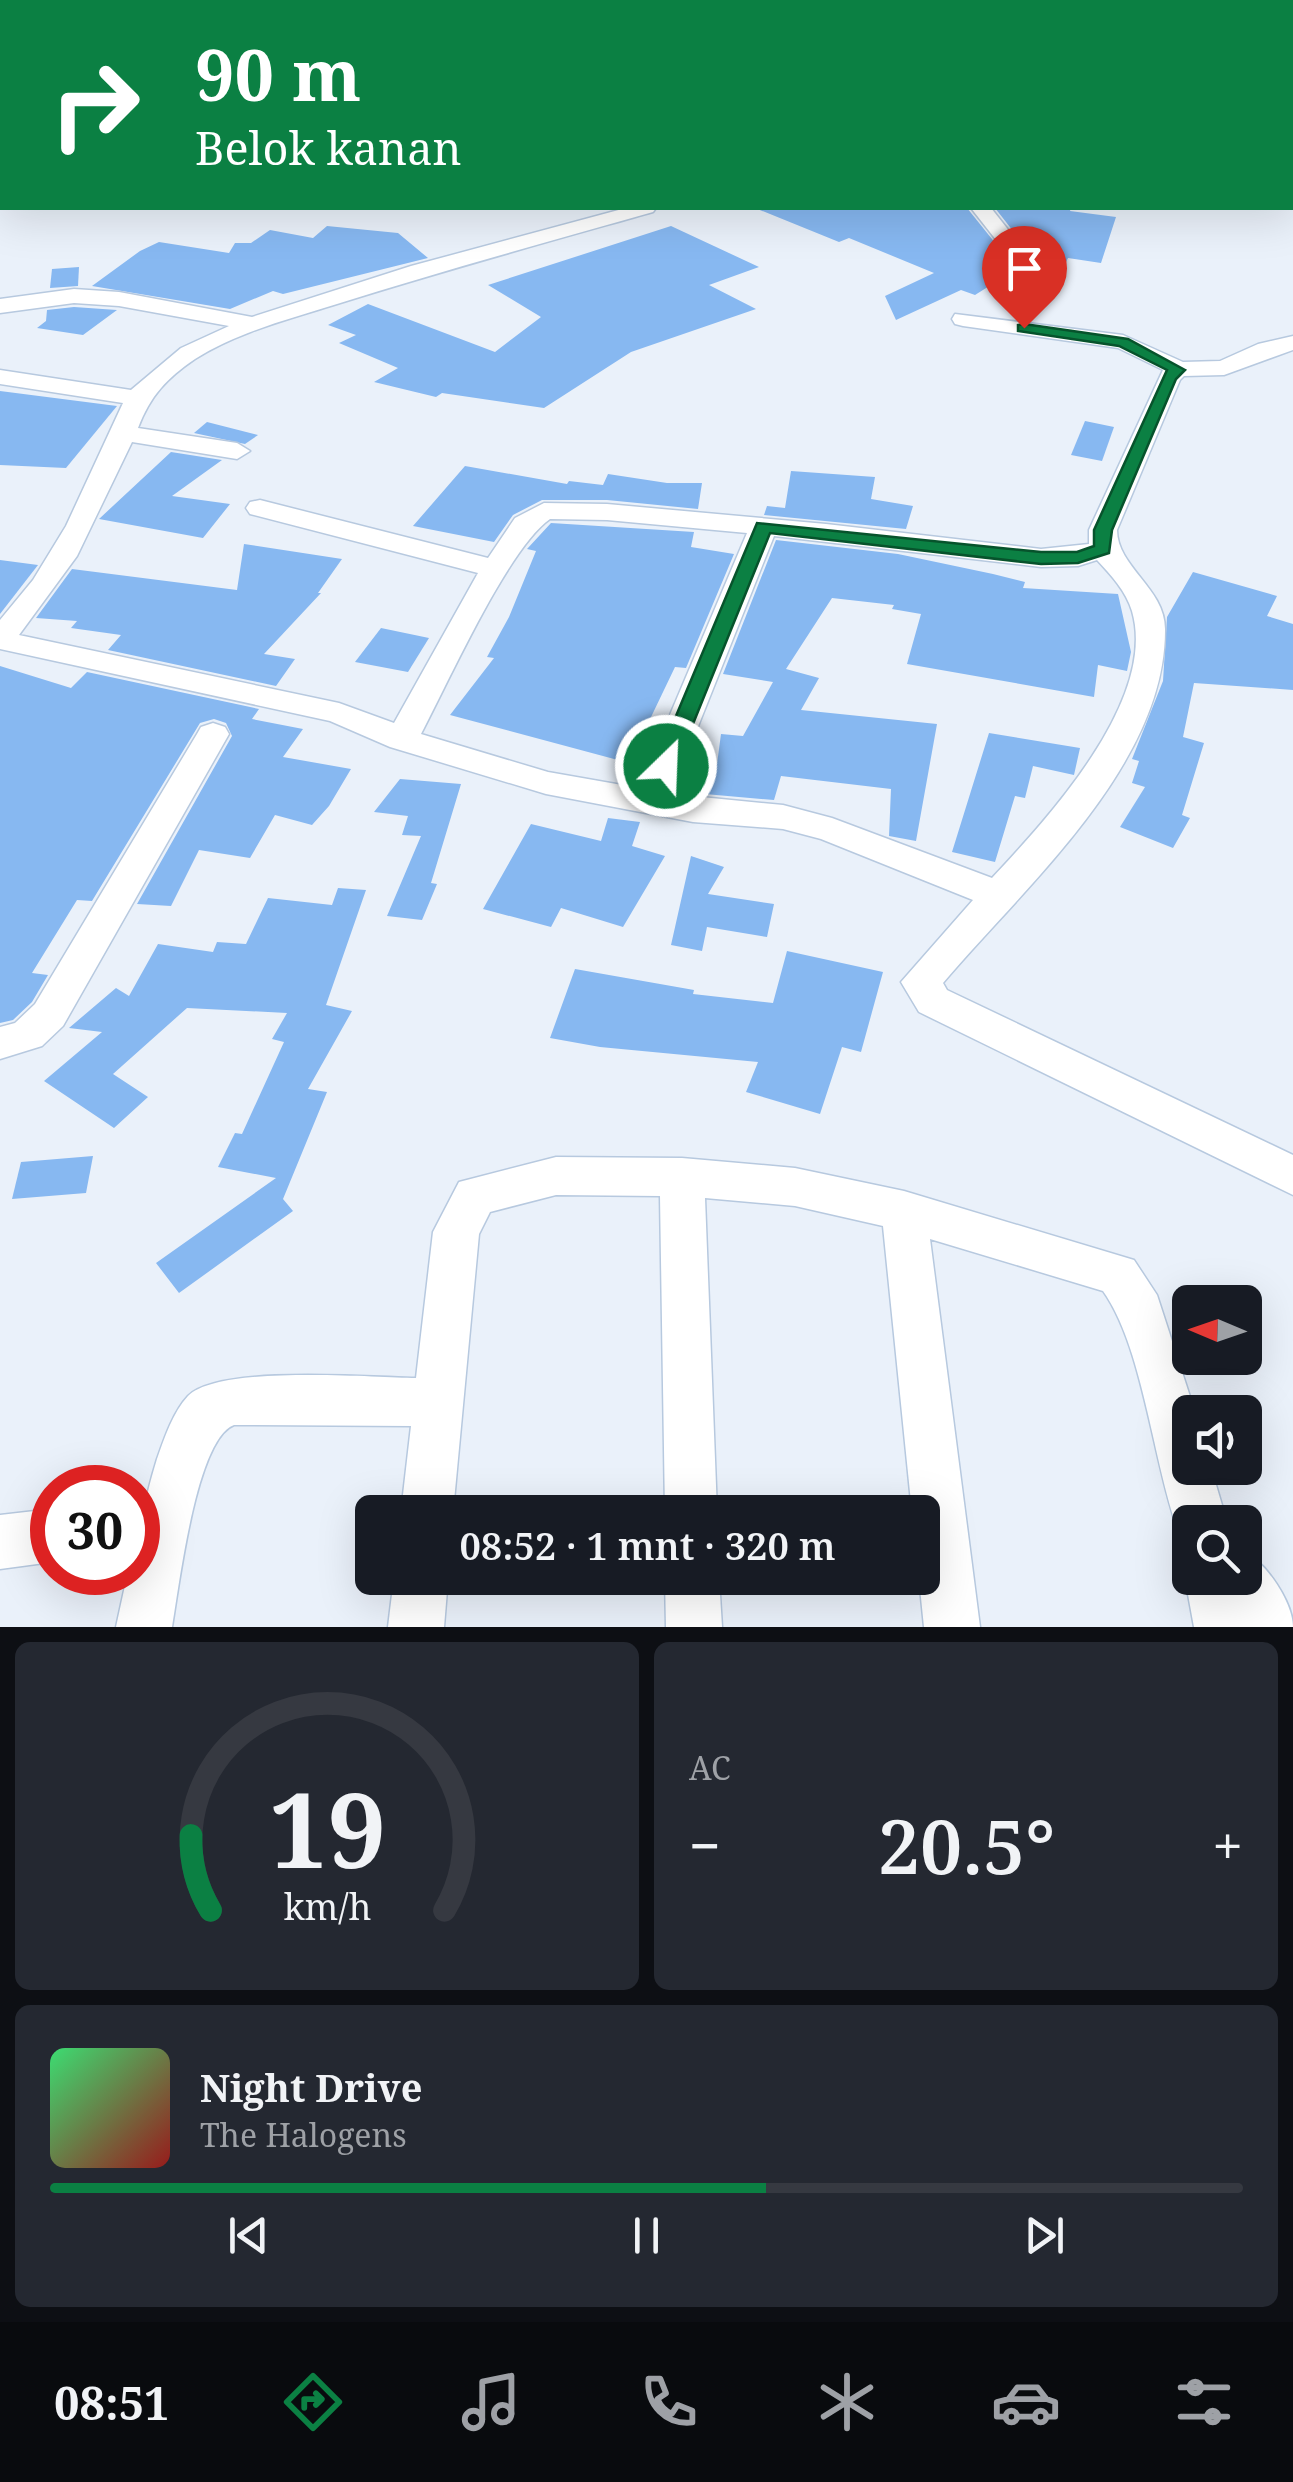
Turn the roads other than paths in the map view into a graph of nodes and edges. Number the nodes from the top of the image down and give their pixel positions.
1 (639, 210) edge
2 (984, 210) edge
3 (1011, 246) dead end
4 (0, 306) edge
5 (964, 318) dead end
6 (253, 324) junction
7 (1293, 344) edge
8 (1178, 370) junction
9 (0, 377) edge
10 (138, 398) junction
11 (124, 432) junction
12 (237, 451) dead end
13 (260, 508) dead end
14 (764, 527) junction
15 (1103, 550) junction
16 (495, 569) junction
17 (0, 639) edge
18 (214, 734) dead end
19 (402, 739) junction
20 (650, 802) junction
21 (998, 895) junction
22 (0, 1043) edge
23 (1293, 1176) edge
24 (682, 1177) junction
25 (904, 1211) junction
26 (436, 1402) junction
27 (428, 1495) edge
28 (690, 1495) edge
29 (1198, 1505) edge
30 (160, 1506) edge
31 (30, 1539) edge
32 (0, 1542) edge
33 (146, 1595) edge
34 (419, 1595) edge
35 (693, 1595) edge
36 (1215, 1595) edge
37 (1250, 1595) edge
38 (144, 1627) edge
39 (416, 1627) edge
40 (694, 1627) edge
41 (952, 1627) edge
42 (1222, 1627) edge
43 (1269, 1627) edge

1 - 6 street
2 - 3 street
4 - 6 street
5 - 8 street
6 - 10 street
7 - 8 street
8 - 15 street
9 - 10 street
10 - 11 street
11 - 12 street
11 - 17 street
13 - 16 street
14 - 15 street
14 - 16 street
14 - 20 street
15 - 21 street
16 - 19 street
17 - 19 street
18 - 22 street
19 - 20 street
20 - 21 street
21 - 23 street
24 - 25 street
24 - 26 street
24 - 28 street
25 - 29 street
25 - 41 street
26 - 27 street
26 - 30 street
31 - 32 street
33 - 38 street
34 - 39 street
35 - 40 street
36 - 42 street
37 - 43 street

